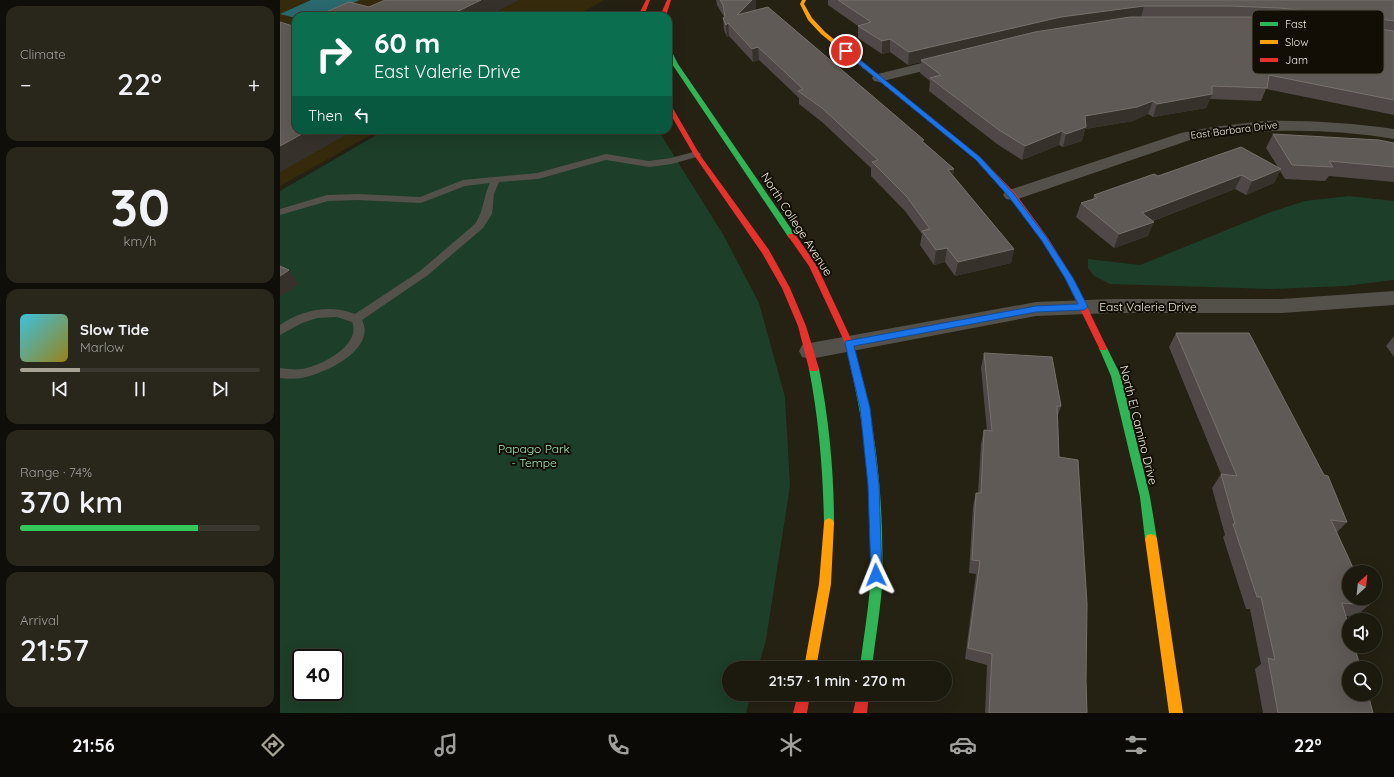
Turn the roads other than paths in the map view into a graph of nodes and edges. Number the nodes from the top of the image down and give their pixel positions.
1 (648, 0) edge
2 (669, 0) edge
3 (804, 0) edge
4 (643, 12) edge
5 (664, 12) edge
6 (966, 56) edge
7 (672, 58) edge
8 (879, 78) junction
9 (672, 112) edge
10 (1394, 134) edge
11 (697, 154) junction
12 (496, 180) junction
13 (1012, 195) junction
14 (280, 212) edge
15 (1394, 298) edge
16 (1084, 307) junction
17 (356, 319) junction
18 (280, 331) edge
19 (849, 343) junction
20 (810, 351) junction
21 (280, 373) edge
22 (811, 661) edge
23 (867, 661) edge
24 (803, 701) edge
25 (862, 701) edge
26 (800, 713) edge
27 (860, 713) edge
28 (1176, 713) edge

1 - 4 street
2 - 5 street
3 - 8 street, North El Camino Drive
6 - 8 street
7 - 19 street, North College Avenue
8 - 13 street, North El Camino Drive
9 - 11 street
10 - 13 street, East Barbara Drive
11 - 12 lane
11 - 20 street
12 - 14 lane
12 - 17 lane
13 - 16 street, North El Camino Drive
15 - 16 street, East Valerie Drive
16 - 19 street, East Valerie Drive
16 - 28 street, North El Camino Drive
17 - 18 lane
17 - 21 lane
19 - 20 street, East Valerie Drive
19 - 23 street, North College Avenue
20 - 22 street
24 - 26 street
25 - 27 street

